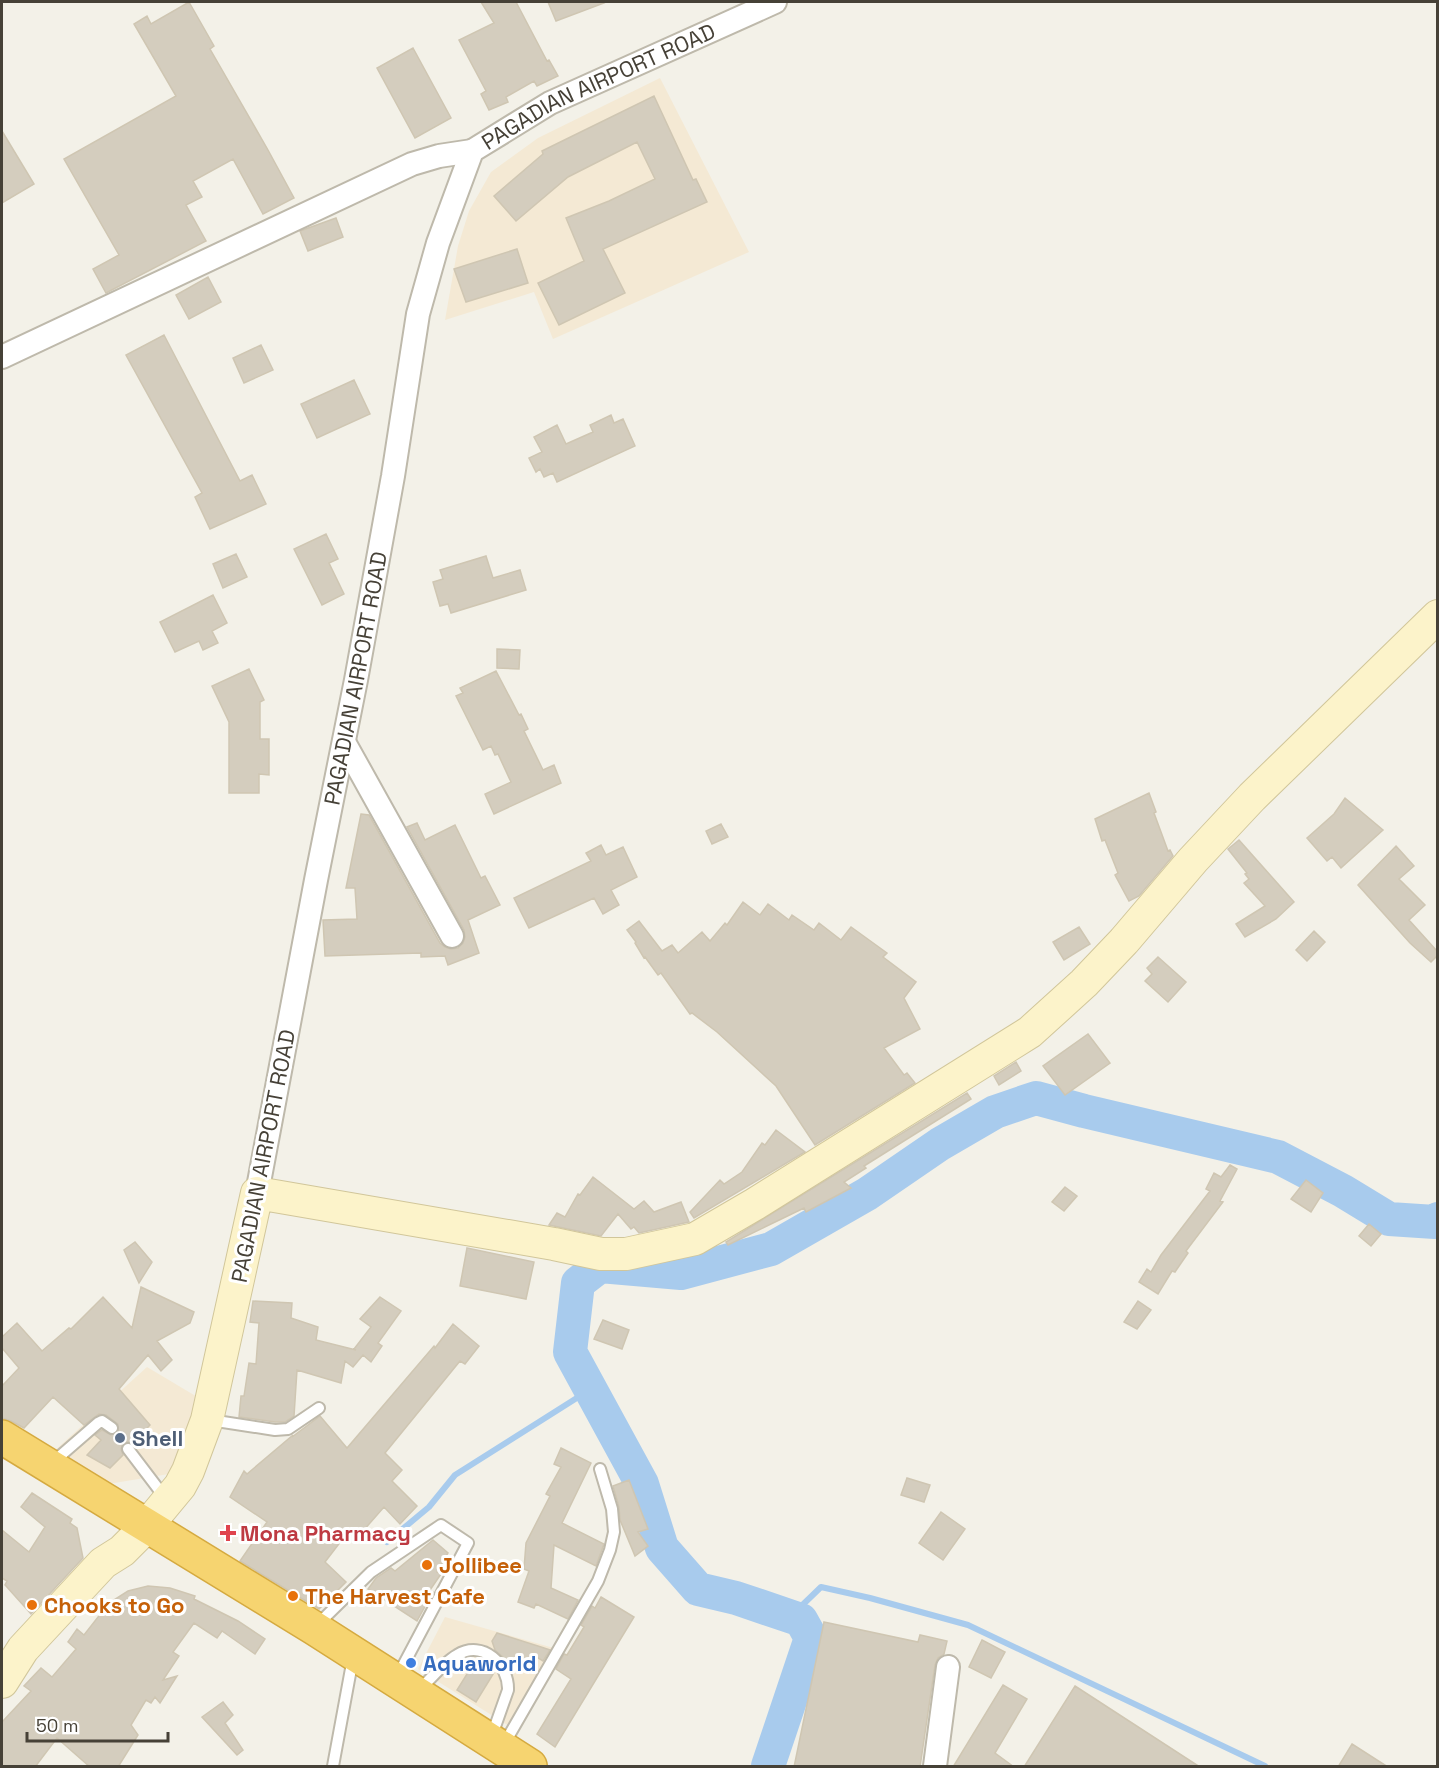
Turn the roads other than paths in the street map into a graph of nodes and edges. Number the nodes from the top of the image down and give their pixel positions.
1 (775, 2) edge
2 (472, 151) junction
3 (2, 357) edge
4 (1437, 616) edge
5 (344, 742) junction
6 (452, 936) dead end
7 (257, 1193) junction
8 (319, 1408) dead end
9 (207, 1420) junction
10 (112, 1428) dead end
11 (2, 1437) edge
12 (128, 1449) dead end
13 (49, 1466) junction
14 (600, 1468) dead end
15 (168, 1502) junction
16 (146, 1527) junction
17 (314, 1628) junction
18 (353, 1654) junction
19 (948, 1667) dead end
20 (2, 1682) edge
21 (405, 1687) junction
22 (496, 1745) junction
23 (333, 1767) edge
24 (530, 1767) edge
25 (935, 1767) edge

1 - 2 street, PAGADIAN AIRPORT ROAD
2 - 3 street
2 - 5 street, PAGADIAN AIRPORT ROAD
4 - 7 street
5 - 6 street
5 - 7 street, PAGADIAN AIRPORT ROAD
7 - 9 street, PAGADIAN AIRPORT ROAD
8 - 9 lane
9 - 15 street, PAGADIAN AIRPORT ROAD
10 - 13 lane
11 - 13 highway
12 - 15 lane
13 - 16 highway
14 - 22 lane
15 - 16 street, PAGADIAN AIRPORT ROAD
16 - 17 highway
16 - 20 street, PAGADIAN AIRPORT ROAD
17 - 18 highway
17 - 21 lane
18 - 21 highway
18 - 23 lane
19 - 25 street
21 - 22 highway
21 - 22 lane
22 - 24 highway

